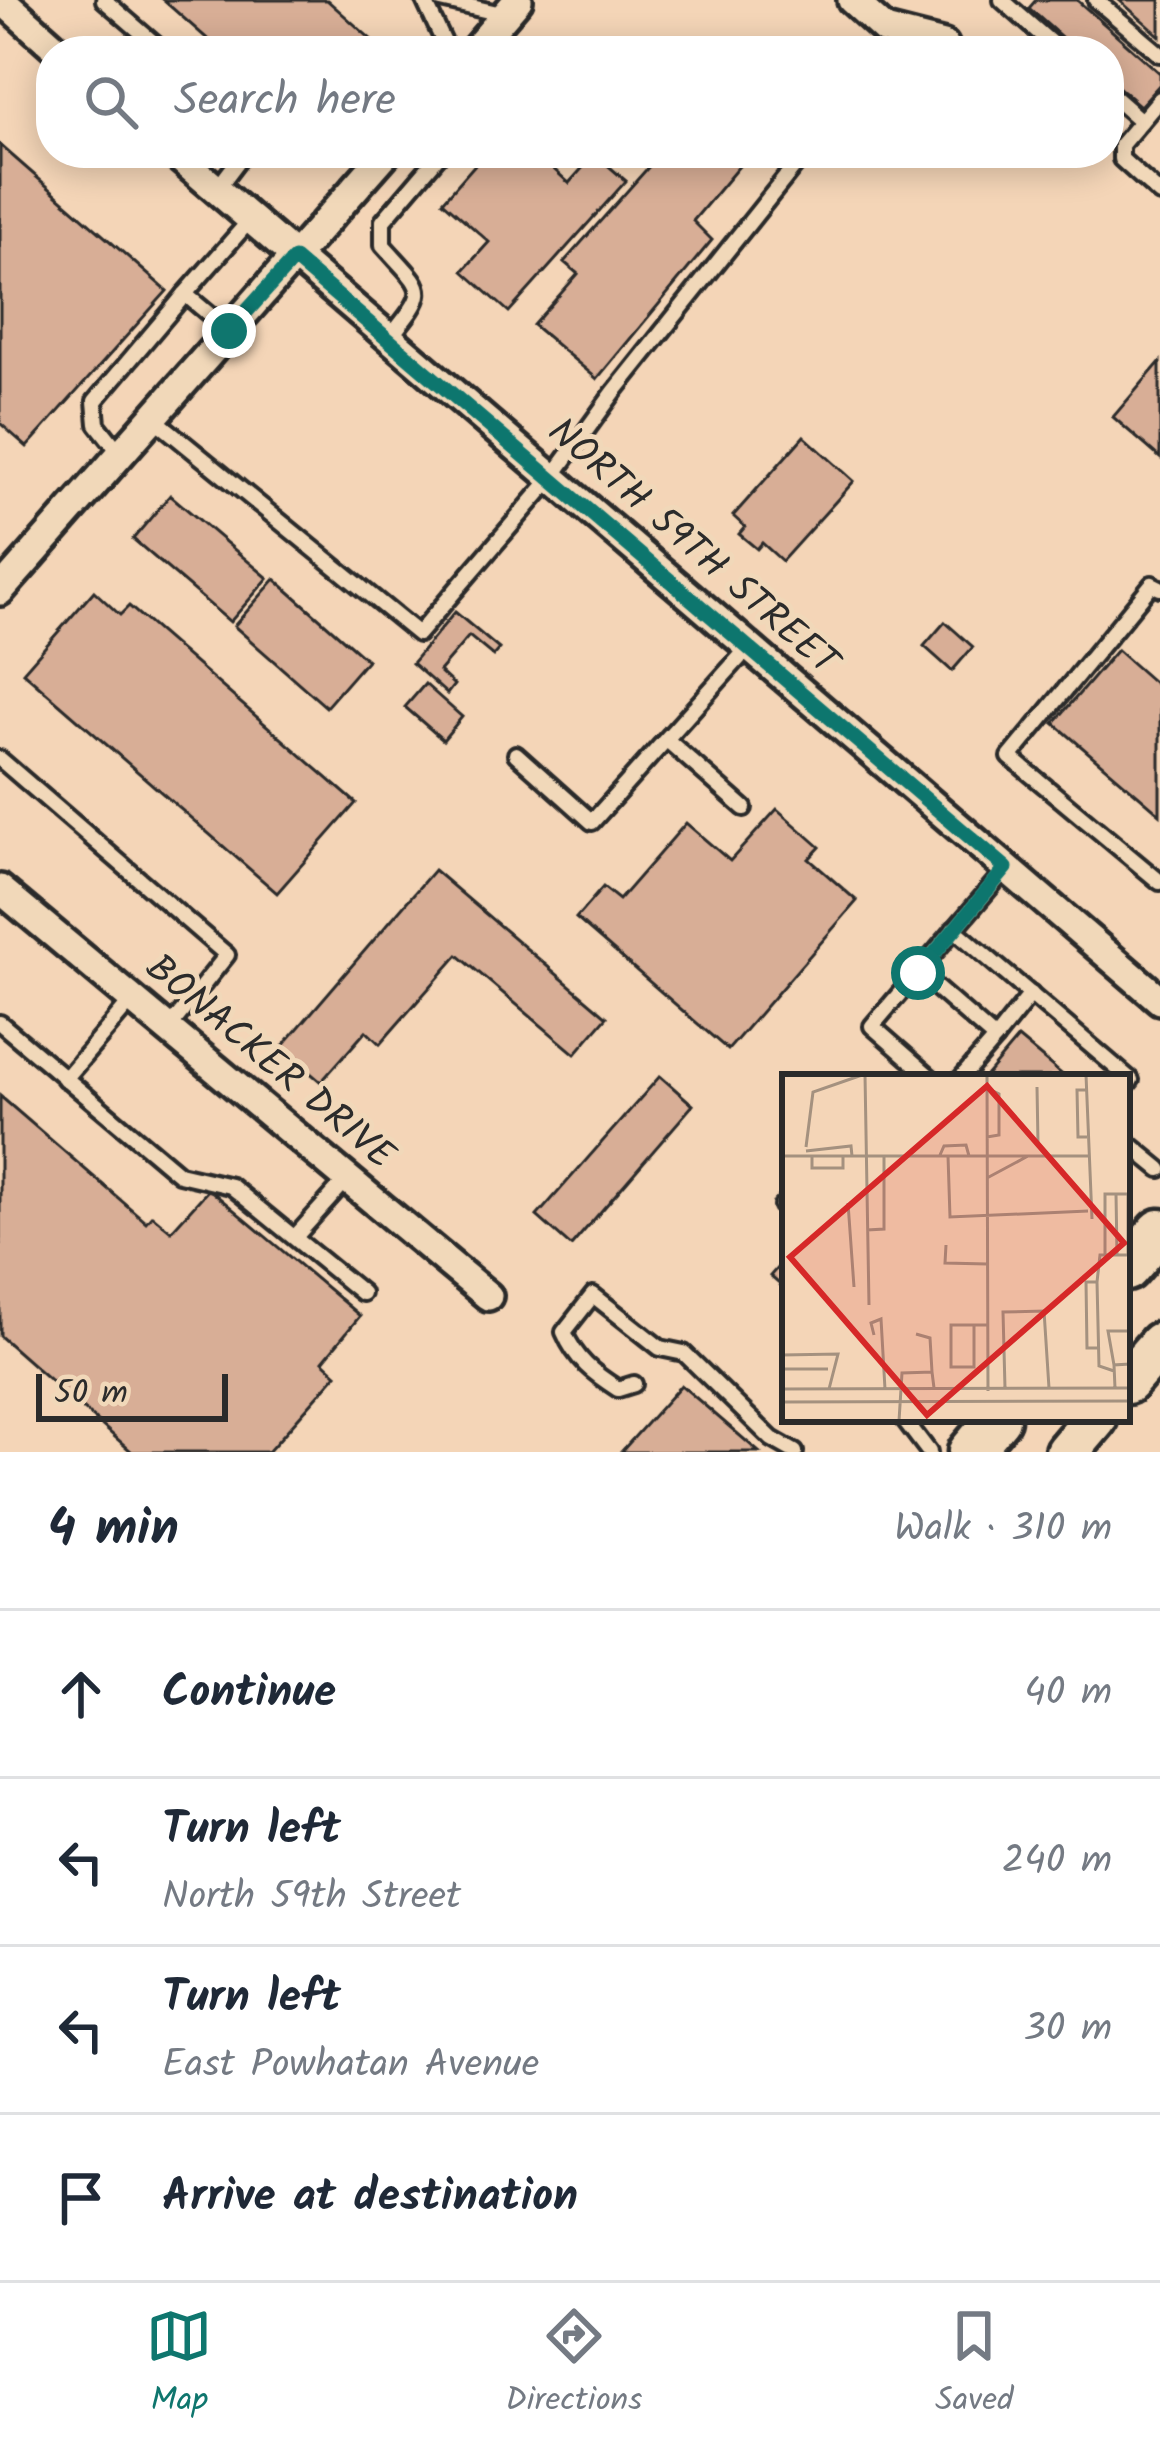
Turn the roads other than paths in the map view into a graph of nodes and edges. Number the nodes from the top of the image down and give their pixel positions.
1 (104, 0) edge
2 (424, 0) edge
3 (441, 0) edge
4 (852, 0) edge
5 (1002, 0) edge
6 (1096, 0) edge
7 (11, 3) edge
8 (512, 7) edge
9 (44, 36) edge
10 (146, 36) edge
11 (441, 36) edge
12 (487, 36) edge
13 (887, 36) edge
14 (1043, 36) edge
15 (1160, 54) edge
16 (1160, 99) edge
17 (1124, 106) edge
18 (1141, 121) junction
19 (1124, 141) edge
20 (1124, 162) edge
21 (191, 168) edge
22 (233, 168) edge
23 (373, 168) edge
24 (428, 168) edge
25 (793, 168) edge
26 (216, 190) junction
27 (1160, 194) edge
28 (250, 220) junction
29 (294, 259) junction
30 (185, 294) junction
31 (229, 331) junction
32 (388, 340) junction
33 (152, 417) junction
34 (120, 453) junction
35 (551, 479) junction
36 (1160, 588) edge
37 (0, 591) edge
38 (748, 648) junction
39 (667, 740) junction
40 (516, 754) dead end
41 (0, 759) edge
42 (744, 808) dead end
43 (1006, 868) junction
44 (1160, 882) edge
45 (0, 890) edge
46 (954, 929) junction
47 (918, 973) junction
48 (1031, 994) junction
49 (132, 1000) junction
50 (1160, 1000) edge
51 (0, 1023) edge
52 (168, 1029) junction
53 (995, 1040) junction
54 (927, 1074) edge
55 (965, 1074) edge
56 (1125, 1074) edge
57 (65, 1079) junction
58 (1130, 1144) edge
59 (1160, 1168) edge
60 (347, 1179) junction
61 (296, 1237) junction
62 (362, 1293) dead end
63 (488, 1296) dead end
64 (1160, 1344) edge
65 (1130, 1379) edge
66 (634, 1384) dead end
67 (906, 1422) edge
68 (995, 1422) edge
69 (1092, 1422) edge
70 (1111, 1422) edge
71 (795, 1452) edge
72 (928, 1452) edge
73 (970, 1452) edge
74 (1067, 1452) edge
75 (1089, 1452) edge

1 - 10 lane
2 - 11 lane
3 - 8 lane
4 - 13 street
5 - 14 lane
6 - 15 lane
7 - 9 street
8 - 12 street
16 - 18 lane
17 - 18 lane
18 - 19 lane
20 - 27 lane
21 - 26 street, NORTH 59TH STREET
22 - 26 lane
23 - 29 street
24 - 32 lane
25 - 35 lane
26 - 28 street, NORTH 59TH STREET
28 - 29 street, NORTH 59TH STREET
28 - 30 lane
29 - 31 street
29 - 32 street, NORTH 59TH STREET
30 - 31 lane
30 - 34 lane
31 - 33 street
32 - 35 street, NORTH 59TH STREET
33 - 34 street
33 - 35 lane
34 - 37 street
35 - 38 street, NORTH 59TH STREET
36 - 44 lane
38 - 39 lane
38 - 43 street, NORTH 59TH STREET
39 - 40 lane
39 - 42 lane
41 - 52 lane
43 - 46 lane
43 - 50 street, NORTH 59TH STREET
45 - 49 street, BONACKER DRIVE
46 - 47 lane
46 - 48 lane
47 - 53 lane
47 - 54 lane
48 - 53 lane
48 - 56 lane
49 - 52 street, BONACKER DRIVE
49 - 57 lane
51 - 57 lane
52 - 60 street, BONACKER DRIVE
53 - 55 lane
57 - 61 lane
58 - 59 lane
60 - 61 lane
60 - 63 street, BONACKER DRIVE
61 - 62 lane
64 - 65 main road
66 - 71 lane
67 - 72 lane
68 - 73 main road
69 - 74 main road
70 - 75 main road

